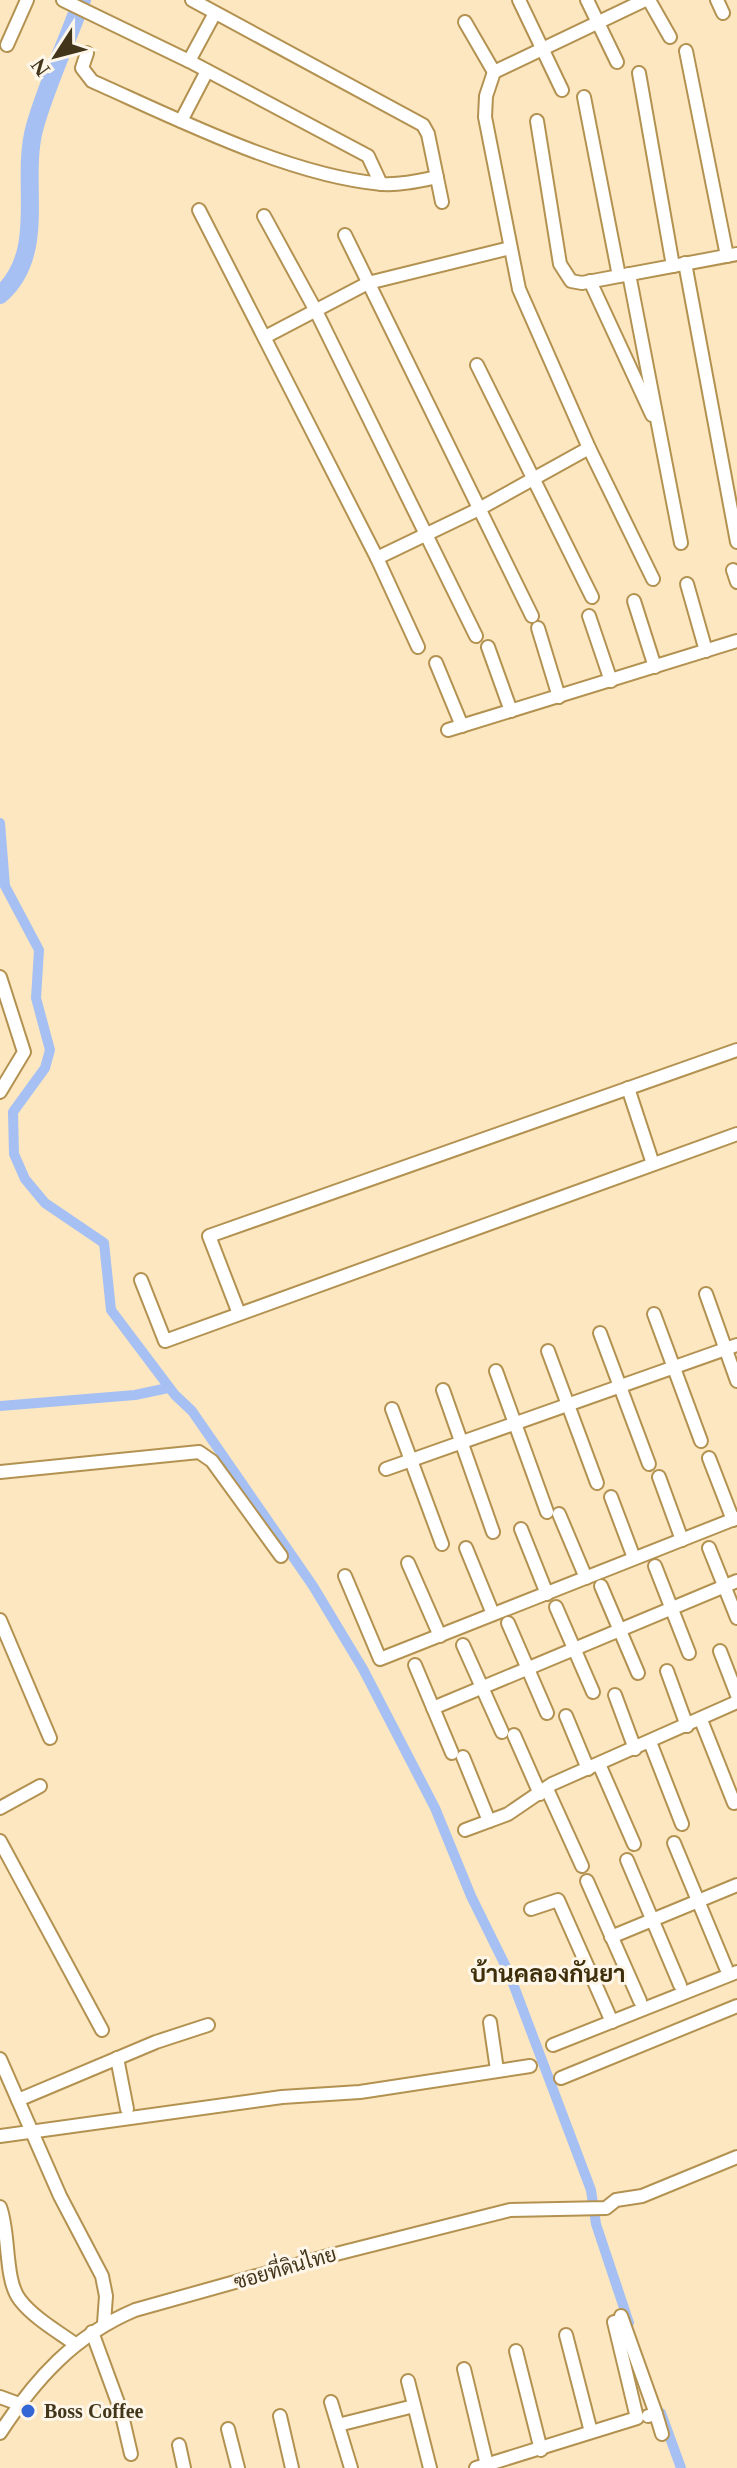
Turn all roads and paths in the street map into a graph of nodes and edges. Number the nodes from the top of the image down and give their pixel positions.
1 (27, 0) edge
2 (63, 0) edge
3 (192, 0) edge
4 (519, 0) edge
5 (587, 0) edge
6 (647, 0) edge
7 (717, 0) edge
8 (215, 13) junction
9 (723, 13) dead end
10 (465, 22) dead end
11 (598, 23) junction
12 (670, 37) dead end
13 (7, 45) dead end
14 (541, 49) junction
15 (686, 51) dead end
16 (87, 53) dead end
17 (189, 61) junction
18 (617, 62) dead end
19 (207, 71) junction
20 (494, 72) junction
21 (639, 73) dead end
22 (562, 90) dead end
23 (584, 97) dead end
24 (181, 121) junction
25 (537, 121) dead end
26 (437, 177) junction
27 (381, 184) junction
28 (442, 202) dead end
29 (199, 210) dead end
30 (264, 216) dead end
31 (345, 235) dead end
32 (510, 248) junction
33 (732, 255) edge
34 (679, 264) junction
35 (624, 275) junction
36 (590, 281) junction
37 (368, 283) junction
38 (316, 311) junction
39 (265, 337) junction
40 (477, 365) dead end
41 (660, 433) junction
42 (589, 448) junction
43 (533, 480) junction
44 (479, 509) junction
45 (428, 535) junction
46 (737, 542) edge
47 (681, 543) dead end
48 (377, 558) junction
49 (653, 579) dead end
50 (687, 584) dead end
51 (592, 597) dead end
52 (634, 601) dead end
53 (589, 616) dead end
54 (476, 636) dead end
55 (737, 641) edge
56 (418, 647) dead end
57 (488, 647) dead end
58 (706, 651) junction
59 (436, 663) dead end
60 (655, 667) junction
61 (611, 681) junction
62 (559, 697) junction
63 (511, 711) junction
64 (462, 726) junction
65 (448, 730) dead end
66 (0, 977) edge
67 (737, 1050) edge
68 (628, 1088) junction
69 (0, 1092) edge
70 (737, 1134) edge
71 (653, 1164) junction
72 (141, 1280) dead end
73 (706, 1294) dead end
74 (238, 1311) junction
75 (654, 1314) dead end
76 (600, 1333) dead end
77 (731, 1348) edge
78 (548, 1351) dead end
79 (672, 1368) junction
80 (496, 1371) dead end
81 (737, 1381) edge
82 (620, 1386) junction
83 (443, 1390) dead end
84 (568, 1405) junction
85 (392, 1409) dead end
86 (514, 1424) junction
87 (701, 1441) dead end
88 (462, 1442) junction
89 (709, 1458) dead end
90 (410, 1460) junction
91 (649, 1464) dead end
92 (386, 1469) dead end
93 (0, 1472) edge
94 (659, 1477) dead end
95 (597, 1483) dead end
96 (611, 1497) dead end
97 (735, 1519) edge
98 (521, 1529) dead end
99 (493, 1532) dead end
100 (682, 1540) junction
101 (442, 1544) dead end
102 (466, 1548) dead end
103 (709, 1548) dead end
104 (281, 1556) dead end
105 (634, 1558) junction
106 (408, 1563) dead end
107 (655, 1566) dead end
108 (345, 1576) dead end
109 (586, 1578) junction
110 (737, 1581) edge
111 (601, 1586) dead end
112 (724, 1586) junction
113 (547, 1594) junction
114 (556, 1607) dead end
115 (671, 1608) junction
116 (493, 1614) junction
117 (737, 1618) edge
118 (0, 1620) edge
119 (508, 1623) dead end
120 (619, 1629) junction
121 (440, 1636) junction
122 (463, 1645) dead end
123 (574, 1648) junction
124 (720, 1651) dead end
125 (689, 1653) dead end
126 (415, 1665) dead end
127 (527, 1668) junction
128 (667, 1671) dead end
129 (638, 1673) dead end
130 (481, 1686) junction
131 (593, 1692) dead end
132 (615, 1695) dead end
133 (737, 1695) edge
134 (737, 1702) edge
135 (433, 1708) junction
136 (547, 1713) dead end
137 (566, 1716) dead end
138 (701, 1720) junction
139 (687, 1726) junction
140 (50, 1738) dead end
141 (650, 1742) junction
142 (635, 1749) junction
143 (593, 1767) junction
144 (40, 1786) dead end
145 (543, 1792) junction
146 (734, 1803) dead end
147 (0, 1808) edge
148 (489, 1821) junction
149 (682, 1824) dead end
150 (465, 1830) dead end
151 (0, 1841) edge
152 (674, 1843) dead end
153 (634, 1844) dead end
154 (627, 1860) dead end
155 (582, 1866) dead end
156 (587, 1881) dead end
157 (737, 1885) edge
158 (697, 1901) junction
159 (531, 1909) dead end
160 (652, 1920) junction
161 (611, 1937) junction
162 (732, 1970) edge
163 (680, 1985) dead end
164 (640, 2001) dead end
165 (737, 2006) edge
166 (490, 2022) dead end
167 (612, 2022) junction
168 (208, 2025) dead end
169 (102, 2030) dead end
170 (553, 2045) dead end
171 (117, 2058) junction
172 (0, 2059) edge
173 (530, 2066) dead end
174 (497, 2070) junction
175 (561, 2078) dead end
176 (18, 2100) junction
177 (127, 2109) dead end
178 (32, 2133) junction
179 (0, 2136) edge
180 (737, 2157) edge
181 (0, 2207) edge
182 (104, 2323) junction
183 (92, 2332) junction
184 (566, 2335) dead end
185 (75, 2344) junction
186 (516, 2351) dead end
187 (464, 2369) dead end
188 (408, 2381) dead end
189 (0, 2397) edge
190 (331, 2402) dead end
191 (19, 2404) junction
192 (414, 2406) junction
193 (656, 2414) junction
194 (280, 2416) dead end
195 (637, 2418) junction
196 (338, 2425) junction
197 (228, 2429) dead end
198 (591, 2432) junction
199 (0, 2433) edge
200 (662, 2434) dead end
201 (179, 2445) dead end
202 (541, 2450) junction
203 (131, 2454) dead end
204 (481, 2466) edge
205 (184, 2468) edge
206 (238, 2468) edge
207 (292, 2468) edge
208 (351, 2468) edge
209 (430, 2468) edge

1 - 13 street
2 - 17 street
3 - 8 street
4 - 14 street
5 - 11 street
6 - 11 street
6 - 12 street
7 - 9 street
8 - 17 street
8 - 26 street
10 - 20 street
11 - 14 street
11 - 18 street
14 - 20 street
14 - 22 street
15 - 33 street
16 - 24 street
17 - 19 street
19 - 24 street
19 - 27 street
20 - 32 street
21 - 34 street
23 - 35 street
24 - 27 street
25 - 36 street
26 - 27 street
26 - 28 street
29 - 39 street
30 - 38 street
31 - 37 street
32 - 37 street
32 - 42 street
33 - 34 street
34 - 35 street
34 - 46 street
35 - 36 street
35 - 41 street
36 - 41 street
37 - 38 street
37 - 44 street
38 - 39 street
38 - 45 street
39 - 48 street
40 - 43 street
41 - 47 street
42 - 43 street
42 - 49 street
43 - 44 street
43 - 51 street
44 - 45 street
44 - 62 street
45 - 48 street
45 - 54 street
48 - 56 street
50 - 58 street
52 - 60 street
53 - 61 street
55 - 58 street
57 - 63 street
58 - 60 street
59 - 64 street
60 - 61 street
61 - 62 street
62 - 63 street
63 - 64 street
64 - 65 street
66 - 69 street
67 - 68 street
68 - 71 street
68 - 74 street
70 - 71 street
71 - 74 street
72 - 74 street
73 - 77 street
75 - 79 street
76 - 82 street
77 - 79 street
77 - 81 street
78 - 84 street
79 - 82 street
79 - 87 street
80 - 86 street
82 - 84 street
82 - 91 street
83 - 88 street
84 - 86 street
84 - 95 street
85 - 90 street
86 - 88 street
86 - 109 street
88 - 90 street
88 - 99 street
89 - 97 street
90 - 92 street
90 - 101 street
93 - 104 street
94 - 100 street
96 - 105 street
97 - 100 street
98 - 113 street
100 - 105 street
102 - 116 street
103 - 112 street
105 - 109 street
106 - 121 street
107 - 115 street
108 - 121 street
109 - 113 street
110 - 112 street
111 - 120 street
112 - 115 street
112 - 117 street
113 - 116 street
114 - 123 street
115 - 120 street
115 - 125 street
116 - 121 street
118 - 140 street
119 - 127 street
120 - 123 street
120 - 129 street
122 - 130 street
123 - 127 street
123 - 131 street
124 - 133 street
126 - 135 street
127 - 130 street
127 - 136 street
128 - 139 street
130 - 135 street
130 - 145 street
132 - 142 street
134 - 138 street
135 - 148 street
137 - 143 street
138 - 139 street
138 - 146 street
139 - 141 street
141 - 142 street
141 - 149 street
142 - 143 street
143 - 145 street
143 - 153 street
144 - 147 street
145 - 148 street
145 - 155 street
148 - 150 street
151 - 169 street
152 - 158 street
154 - 160 street
156 - 161 street
157 - 158 street
158 - 160 street
158 - 162 street
159 - 167 street
160 - 161 street
160 - 163 street
161 - 164 street
162 - 167 street
165 - 175 street
166 - 174 street
167 - 170 street
168 - 171 street
171 - 176 street
171 - 177 street
172 - 176 street
173 - 174 street
174 - 178 street
176 - 178 street
178 - 179 street
178 - 182 street
180 - 182 street, ซอยที่ดินไทย
181 - 185 street
182 - 183 street, ซอยที่ดินไทย
183 - 185 street, ซอยที่ดินไทย
183 - 203 street
184 - 198 street
185 - 191 street, ซอยที่ดินไทย
186 - 202 street
187 - 204 street
188 - 192 street
189 - 191 street
190 - 196 street
191 - 199 street, ซอยที่ดินไทย
192 - 196 street
192 - 209 street
193 - 195 street
193 - 195 street
193 - 200 street
194 - 207 street
195 - 198 street
196 - 208 street
197 - 206 street
198 - 202 street
201 - 205 street
202 - 204 street

